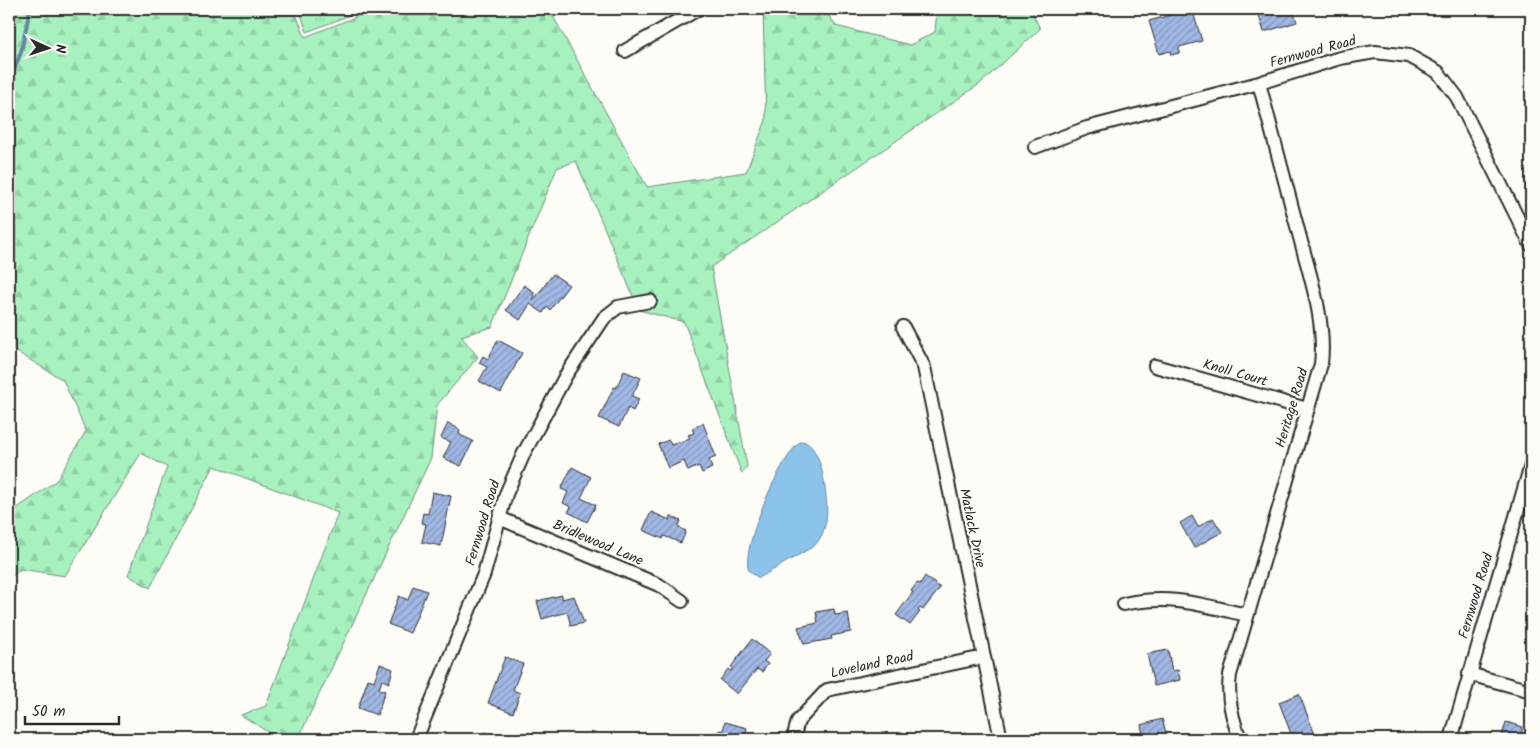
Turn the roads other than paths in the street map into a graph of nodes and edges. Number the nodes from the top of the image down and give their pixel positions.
1 (698, 9) edge
2 (625, 51) dead end
3 (1259, 83) junction
4 (1035, 147) dead end
5 (1531, 244) edge
6 (650, 301) dead end
7 (903, 327) dead end
8 (1155, 366) dead end
9 (1306, 409) junction
10 (1531, 465) edge
11 (499, 518) junction
12 (682, 601) dead end
13 (1124, 604) dead end
14 (1247, 615) junction
15 (984, 657) junction
16 (1469, 674) junction
17 (1531, 690) edge
18 (416, 739) edge
19 (793, 739) edge
20 (1001, 739) edge
21 (1240, 739) edge
22 (1451, 739) edge

1 - 2 street
3 - 4 street, Fernwood Road
3 - 5 street, Fernwood Road
3 - 9 street, Heritage Road
6 - 11 street, Fernwood Road
7 - 15 street, Matlack Drive
8 - 9 street, Knoll Court
9 - 14 street, Heritage Road
10 - 16 street, Fernwood Road
11 - 12 street, Bridlewood Lane
11 - 18 street, Fernwood Road
13 - 14 street
14 - 21 street, Heritage Road
15 - 19 street, Loveland Road
15 - 20 street, Matlack Drive
16 - 17 street
16 - 22 street

